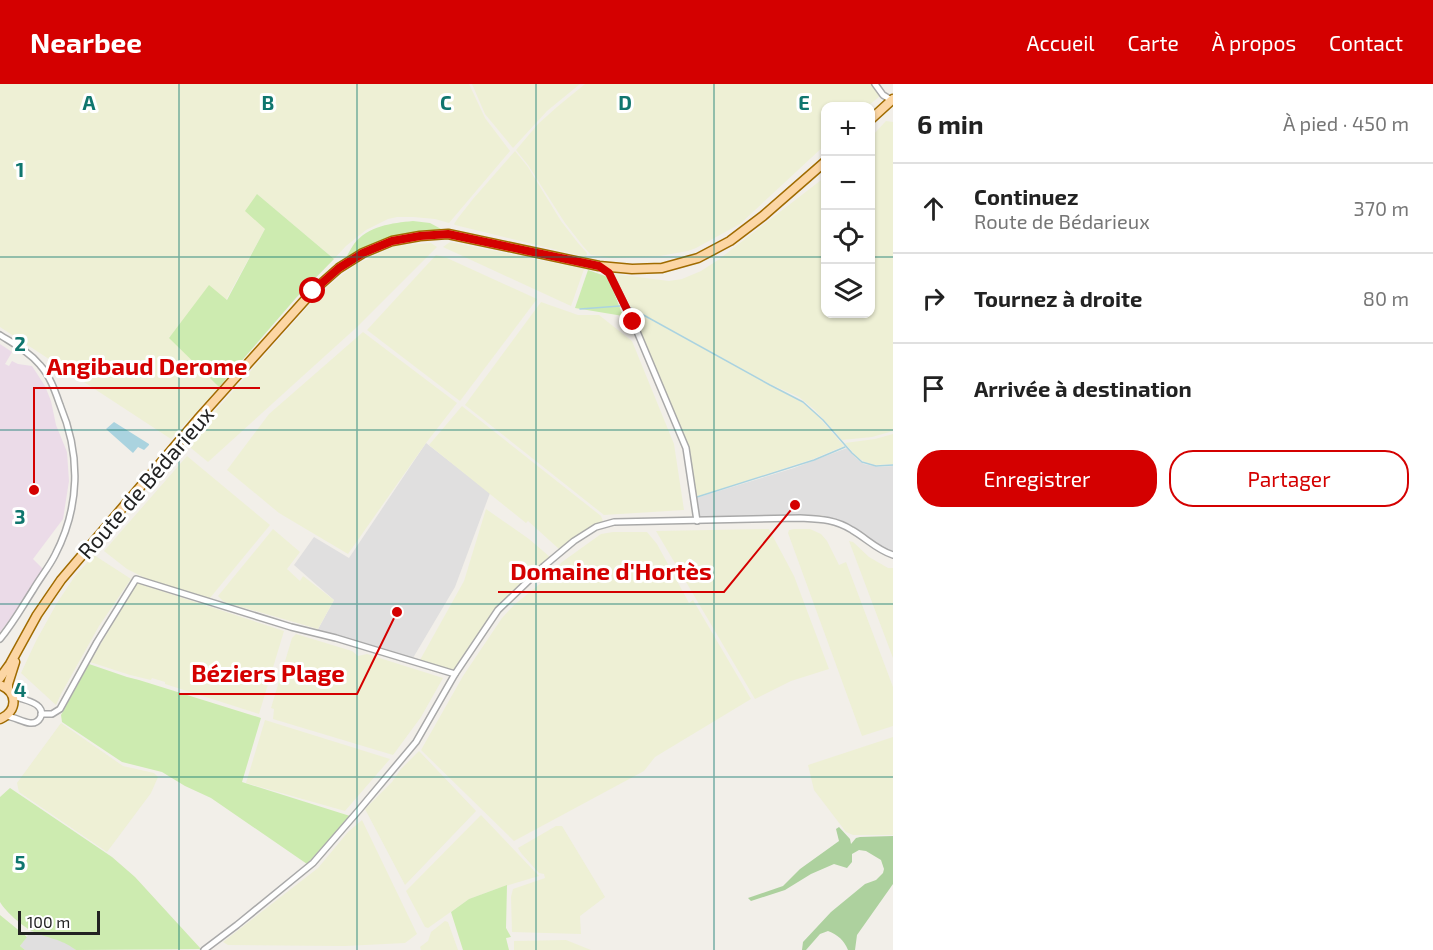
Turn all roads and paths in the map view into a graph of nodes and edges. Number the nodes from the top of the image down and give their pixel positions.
1 (875, 84) edge
2 (892, 102) edge
3 (875, 117) edge
4 (821, 165) edge
5 (599, 266) junction
6 (0, 335) edge
7 (697, 521) junction
8 (893, 555) edge
9 (0, 639) edge
10 (19, 648) junction
11 (455, 674) junction
12 (0, 678) edge
13 (7, 690) edge
14 (41, 714) junction
15 (3, 717) edge
16 (204, 950) edge

1 - 2 street
2 - 3 main road
4 - 5 main road, Route de Bédarieux
5 - 7 street
5 - 10 main road, Route de Bédarieux
6 - 9 street
7 - 8 street
7 - 11 street
10 - 12 main road, Route de Bédarieux
10 - 13 main road, Route de Bédarieux
11 - 14 street
11 - 16 street
13 - 14 street
13 - 15 main road, Route de Bédarieux
14 - 15 street

